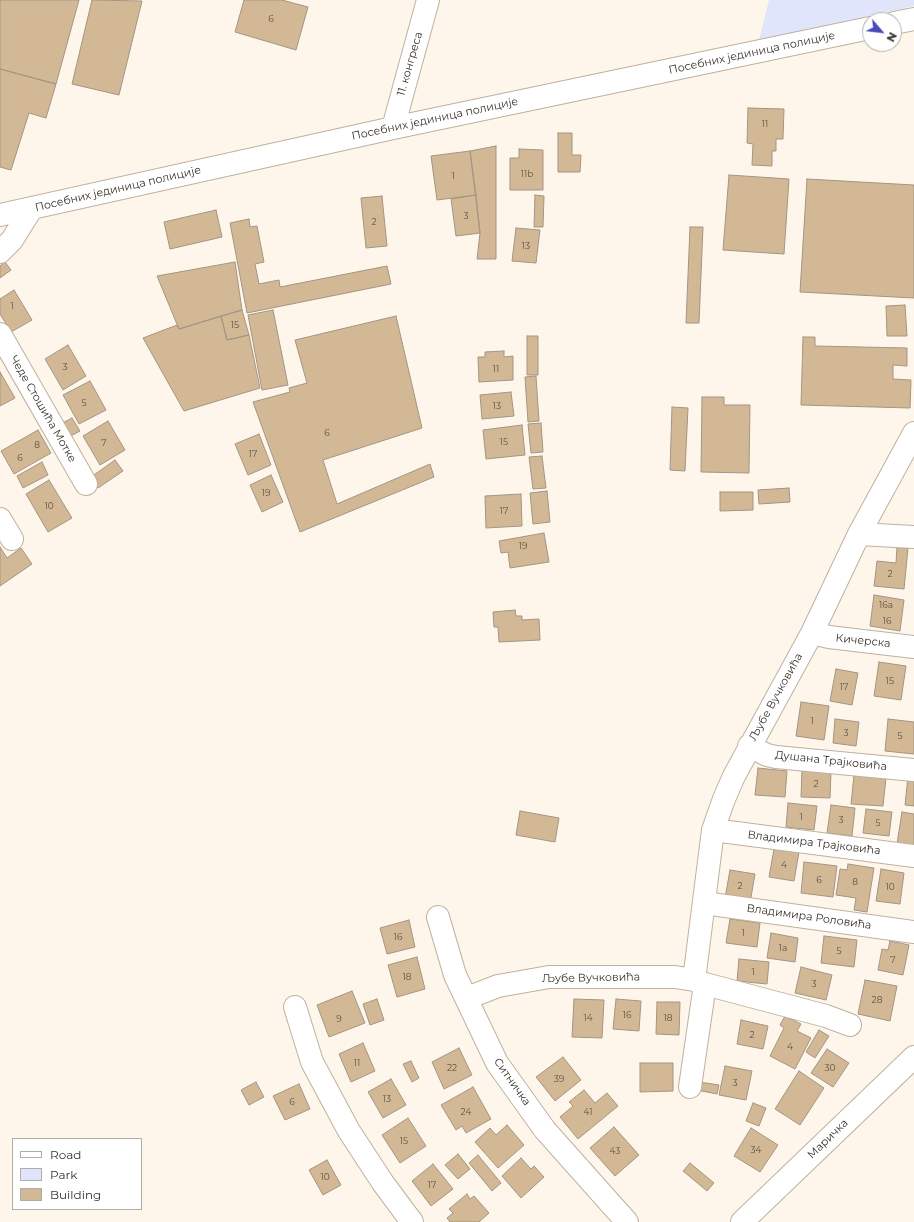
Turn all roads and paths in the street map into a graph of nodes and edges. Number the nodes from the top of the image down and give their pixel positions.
1 (428, 0) edge
2 (914, 19) edge
3 (902, 21) edge
4 (862, 30) edge
5 (393, 128) junction
6 (32, 208) junction
7 (0, 215) edge
8 (0, 252) edge
9 (0, 334) edge
10 (914, 433) edge
11 (86, 484) dead end
12 (0, 519) edge
13 (860, 534) junction
14 (914, 538) edge
15 (12, 539) dead end
16 (812, 633) junction
17 (914, 647) edge
18 (749, 746) junction
19 (914, 770) edge
20 (713, 830) junction
21 (914, 856) edge
22 (704, 903) junction
23 (438, 916) dead end
24 (914, 932) edge
25 (699, 982) junction
26 (467, 998) junction
27 (296, 1007) dead end
28 (850, 1025) dead end
29 (914, 1057) edge
30 (690, 1087) dead end
31 (412, 1222) edge
32 (627, 1222) edge
33 (742, 1222) edge

1 - 5 street, 11. конгреса
2 - 3 street
4 - 5 street, Посебних јединица полиције
5 - 6 street, Посебних јединица полиције
6 - 7 street, Посебних јединица полиције
6 - 8 street
9 - 11 street, Чеде Стошића Мотке
10 - 13 street, Љубе Вучковића
12 - 15 street
13 - 14 street
13 - 16 street, Љубе Вучковића
16 - 17 street, Кичерска
16 - 18 street, Љубе Вучковића
18 - 19 street, Душана Трајковића
18 - 20 street, Љубе Вучковића
20 - 21 street, Владимира Трајковића
20 - 22 street, Љубе Вучковића
22 - 24 street, Владимира Роловића
22 - 25 street, Љубе Вучковића
23 - 26 street, Ситничка
25 - 26 street, Љубе Вучковића
25 - 28 street
25 - 30 street, Љубе Вучковића
26 - 32 street, Ситничка
27 - 31 street
29 - 33 street, Маричка

